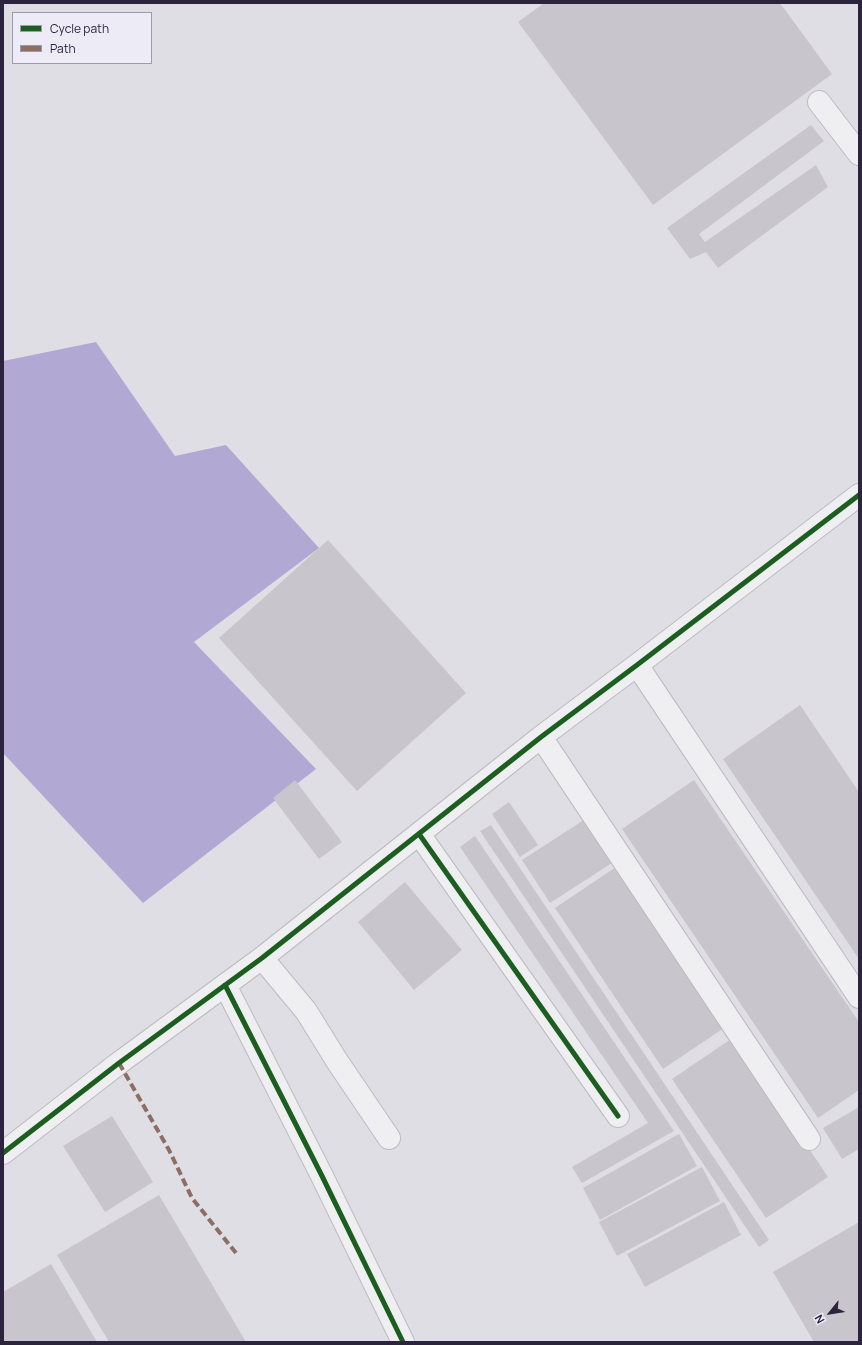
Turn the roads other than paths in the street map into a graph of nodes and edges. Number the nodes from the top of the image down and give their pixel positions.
1 (819, 102) dead end
2 (859, 154) edge
3 (859, 495) edge
4 (637, 665) junction
5 (541, 737) junction
6 (419, 834) junction
7 (262, 958) junction
8 (225, 985) junction
9 (859, 997) edge
10 (618, 1116) dead end
11 (389, 1138) dead end
12 (809, 1139) dead end
13 (3, 1153) edge
14 (403, 1342) edge

1 - 2 street
3 - 4 street
4 - 5 street
4 - 9 street
5 - 6 street
5 - 12 street
6 - 7 street
6 - 10 street
7 - 8 street
7 - 11 street
8 - 13 street
8 - 14 street

